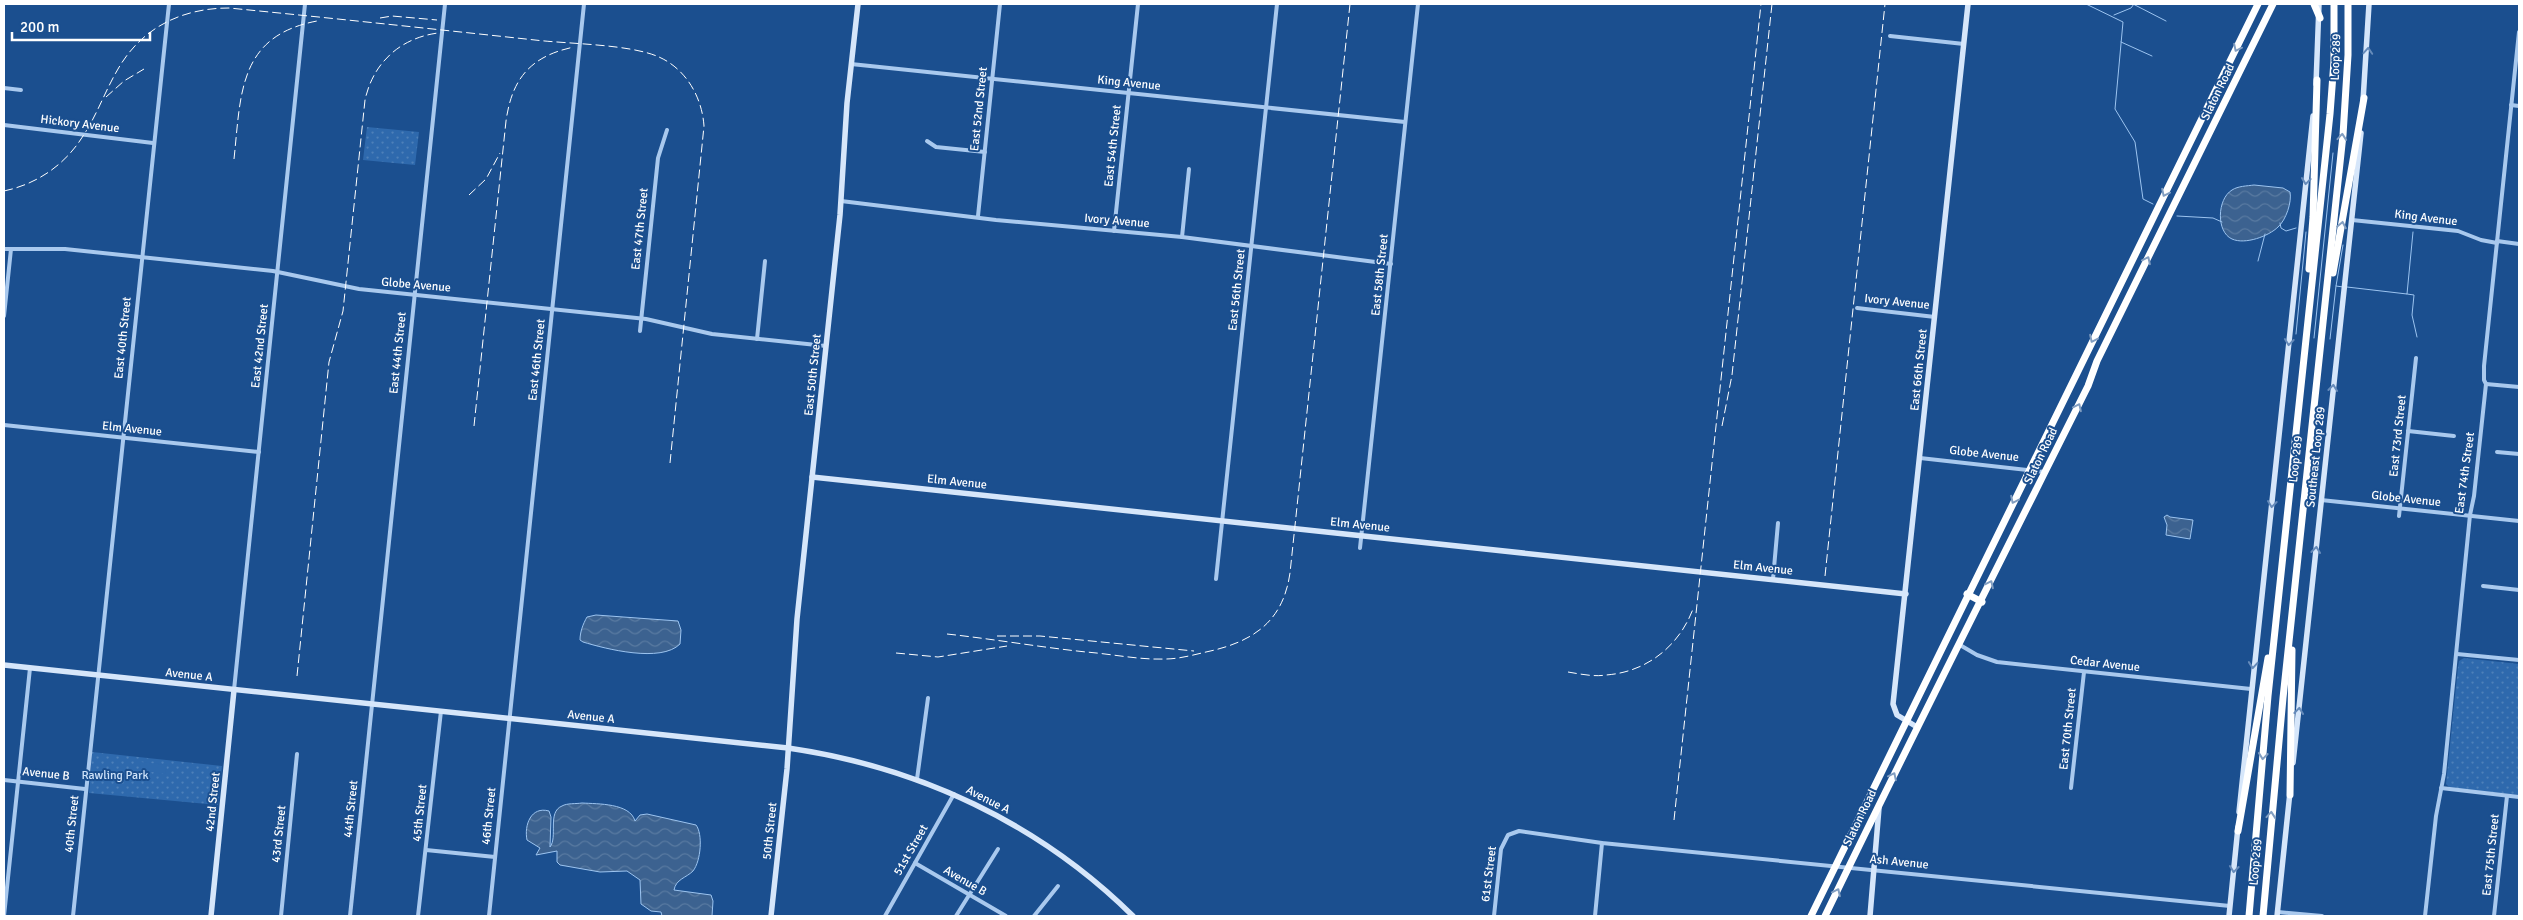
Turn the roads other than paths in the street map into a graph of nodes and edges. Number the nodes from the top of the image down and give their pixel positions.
1 (169, 4) edge
2 (305, 4) edge
3 (445, 4) edge
4 (584, 4) edge
5 (858, 4) edge
6 (1000, 4) edge
7 (1138, 4) edge
8 (1277, 4) edge
9 (1418, 4) edge
10 (1968, 4) edge
11 (2277, 4) edge
12 (2314, 4) edge
13 (2319, 4) edge
14 (2334, 4) edge
15 (2348, 4) edge
16 (2369, 4) edge
17 (2256, 6) edge
18 (2272, 7) edge
19 (2320, 18) junction
20 (2519, 32) edge
21 (1890, 36) dead end
22 (1964, 44) junction
23 (851, 64) junction
24 (2225, 71) junction
25 (2237, 77) junction
26 (992, 78) junction
27 (2317, 80) junction
28 (4, 88) edge
29 (20, 90) dead end
30 (1129, 93) junction
31 (2364, 98) junction
32 (2512, 105) junction
33 (2519, 106) edge
34 (1266, 108) junction
35 (1405, 122) junction
36 (4, 125) edge
37 (667, 130) dead end
38 (927, 141) dead end
39 (153, 143) junction
40 (985, 152) junction
41 (1189, 169) dead end
42 (841, 201) junction
43 (978, 216) junction
44 (2352, 220) junction
45 (1114, 231) junction
46 (1182, 237) junction
47 (2497, 242) junction
48 (2519, 244) edge
49 (1252, 246) junction
50 (4, 249) edge
51 (11, 249) junction
52 (142, 258) junction
53 (764, 261) dead end
54 (1391, 264) junction
55 (278, 272) junction
56 (414, 295) junction
57 (1857, 308) dead end
58 (552, 310) junction
59 (4, 316) edge
60 (1935, 317) junction
61 (641, 318) junction
62 (640, 331) dead end
63 (757, 339) junction
64 (826, 346) junction
65 (2416, 358) dead end
66 (2302, 376) junction
67 (2316, 377) junction
68 (2486, 384) junction
69 (2519, 387) edge
70 (4, 425) edge
71 (2408, 431) junction
72 (2454, 436) dead end
73 (123, 438) junction
74 (259, 452) junction
75 (2497, 452) dead end
76 (2519, 454) edge
77 (1920, 458) junction
78 (2029, 469) junction
79 (2046, 472) junction
80 (812, 477) junction
81 (2321, 500) junction
82 (2400, 508) junction
83 (2470, 515) junction
84 (2399, 516) dead end
85 (1223, 520) junction
86 (2519, 520) edge
87 (1778, 523) dead end
88 (1362, 535) junction
89 (1360, 548) dead end
90 (1216, 579) dead end
91 (1773, 579) junction
92 (2279, 586) junction
93 (2483, 586) dead end
94 (2519, 590) edge
95 (1906, 594) junction
96 (1967, 594) junction
97 (1982, 602) junction
98 (2291, 616) junction
99 (1960, 645) junction
100 (2457, 654) junction
101 (2519, 660) edge
102 (4, 665) edge
103 (30, 668) junction
104 (2084, 672) junction
105 (97, 675) junction
106 (2251, 689) junction
107 (234, 690) junction
108 (928, 698) dead end
109 (372, 704) junction
110 (441, 712) junction
111 (510, 719) junction
112 (1905, 720) junction
113 (1916, 728) junction
114 (788, 748) junction
115 (297, 754) dead end
116 (917, 779) junction
117 (4, 780) edge
118 (18, 781) junction
119 (85, 788) junction
120 (2071, 788) dead end
121 (2441, 788) junction
122 (954, 794) junction
123 (2290, 795) junction
124 (2507, 796) junction
125 (2519, 797) edge
126 (1879, 806) junction
127 (2238, 831) junction
128 (1508, 835) joint
129 (1602, 843) junction
130 (998, 849) dead end
131 (426, 850) junction
132 (495, 857) junction
133 (915, 863) junction
134 (1835, 866) junction
135 (1849, 867) junction
136 (1875, 870) junction
137 (1058, 886) dead end
138 (969, 894) junction
139 (2230, 906) junction
140 (2278, 914) edge
141 (4, 916) edge
142 (72, 916) edge
143 (211, 916) edge
144 (281, 916) edge
145 (350, 916) edge
146 (418, 916) edge
147 (489, 916) edge
148 (771, 916) edge
149 (885, 916) edge
150 (956, 916) edge
151 (1006, 916) edge
152 (1034, 916) edge
153 (1132, 916) edge
154 (1494, 916) edge
155 (1595, 916) edge
156 (1811, 916) edge
157 (1826, 916) edge
158 (1870, 916) edge
159 (2229, 916) edge
160 (2249, 916) edge
161 (2263, 916) edge
162 (2322, 916) edge
163 (2425, 916) edge
164 (2494, 916) edge

1 - 39 street, East 40th Street
2 - 55 street, East 42nd Street
3 - 56 street, East 44th Street
4 - 58 street, East 46th Street
5 - 23 main road, East 50th Street
6 - 26 street, East 52nd Street
7 - 30 street, East 54th Street
8 - 34 street, East 56th Street
9 - 35 street, East 58th Street
10 - 22 main road, East 66th Street
11 - 18 highway
12 - 19 highway
13 - 19 main road
14 - 66 highway, Loop 289
67 -> 15 highway, Loop 289
31 -> 16 main road, Southeast Loop 289
17 -> 24 highway, Slaton Road
18 - 25 highway, Slaton Road
19 - 27 main road
20 - 32 street, East 74th Street
21 - 22 street
22 - 60 main road, East 66th Street
23 - 26 street, King Avenue
23 - 42 main road, East 50th Street
24 - 25 highway
24 -> 78 highway, Slaton Road
79 -> 25 highway, Slaton Road
26 - 30 street, King Avenue
26 - 40 street, East 52nd Street
27 - 66 highway
27 -> 106 main road
28 - 29 street
30 - 34 street, King Avenue
30 - 45 street, East 54th Street
31 - 44 main road, Southeast Loop 289
67 -> 31 highway
32 - 33 street
32 - 47 street, East 74th Street
34 - 35 street, King Avenue
34 - 49 street, East 56th Street
35 - 54 street, East 58th Street
36 - 39 street, Hickory Avenue
37 - 61 street, East 47th Street
38 - 40 street
39 - 52 street, East 40th Street
40 - 43 street, East 52nd Street
41 - 46 street
42 - 43 street, Ivory Avenue
42 - 64 main road, East 50th Street
43 - 45 street, Ivory Avenue
44 - 47 street, King Avenue
81 -> 44 main road, Southeast Loop 289
45 - 46 street, Ivory Avenue
46 - 49 street, Ivory Avenue
47 - 48 street, King Avenue
47 - 68 street, East 74th Street
49 - 54 street, Ivory Avenue
49 - 85 street, East 56th Street
50 - 51 street, Globe Avenue
51 - 52 street, Globe Avenue
51 - 59 street
52 - 55 street, Globe Avenue
52 - 73 street, East 40th Street
53 - 63 street
54 - 88 street, East 58th Street
55 - 56 street, Globe Avenue
55 - 74 street, East 42nd Street
56 - 58 street, Globe Avenue
56 - 109 street, East 44th Street
57 - 60 street, Ivory Avenue
58 - 61 street, Globe Avenue
58 - 111 street, East 46th Street
60 - 77 main road, East 66th Street
61 - 62 street, East 47th Street
61 - 63 street, Globe Avenue
63 - 64 street, Globe Avenue
64 - 80 main road, East 50th Street
65 - 71 street, East 73rd Street
66 - 92 highway, Loop 289
67 - 98 highway, Loop 289
68 - 69 street
68 - 83 street, East 74th Street
70 - 73 street, Elm Avenue
71 - 72 street
71 - 82 street, East 73rd Street
73 - 74 street, Elm Avenue
73 - 105 street, East 40th Street
74 - 107 street, East 42nd Street
75 - 76 street
77 - 78 street, Globe Avenue
77 - 95 main road, East 66th Street
78 - 79 street, Globe Avenue
78 -> 96 highway, Slaton Road
97 -> 79 highway, Slaton Road
80 - 85 main road, Elm Avenue
80 - 114 main road, East 50th Street
81 - 82 street, Globe Avenue
123 -> 81 main road, Southeast Loop 289
82 - 83 street, Globe Avenue
82 - 84 street, East 73rd Street
83 - 86 street, Globe Avenue
83 - 100 street, East 74th Street
85 - 88 main road, Elm Avenue
85 - 90 street, East 56th Street
87 - 91 street
88 - 89 street, East 58th Street
88 - 91 main road, Elm Avenue
91 - 95 main road, Elm Avenue
92 - 127 highway
92 -> 160 highway, Loop 289
93 - 94 street
95 - 112 main road, East 66th Street
96 - 97 highway
96 - 112 highway, Slaton Road
97 - 99 highway, Slaton Road
98 - 123 highway
161 -> 98 highway, Loop 289
99 - 104 street, Cedar Avenue
99 - 113 highway, Slaton Road
100 - 101 street
100 - 121 street, East 74th Street
102 - 103 main road, Avenue A
103 - 105 main road, Avenue A
103 - 118 street
104 - 106 street, Cedar Avenue
104 - 120 street, East 70th Street
105 - 107 main road, Avenue A
105 - 119 street, 40th Street
106 - 127 main road
107 - 109 main road, Avenue A
107 - 143 main road, 42nd Street
108 - 116 street
109 - 110 main road, Avenue A
109 - 145 street, 44th Street
110 - 111 main road, Avenue A
110 - 131 street, 45th Street
111 - 114 main road, Avenue A
111 - 132 street, 46th Street
112 - 113 main road, East 66th Street
112 - 134 highway, Slaton Road
126 -> 113 highway, Slaton Road
114 - 116 main road, Avenue A
114 - 148 main road, 50th Street
115 - 144 street, 43rd Street
116 - 122 main road, Avenue A
117 - 118 street, Avenue B
118 - 119 street, Avenue B
118 - 141 street
119 - 142 street, 40th Street
121 - 124 street
121 - 163 street, East 74th Street
122 - 133 street, 51st Street
122 - 153 main road, Avenue A
123 - 140 main road, Southeast Loop 289
124 - 125 street
124 - 164 street, East 75th Street
126 - 135 highway, Slaton Road
126 - 136 main road
127 -> 139 main road
128 - 129 street, Ash Avenue
128 - 154 street, 61st Street
129 - 134 street, Ash Avenue
129 - 155 street
130 - 138 street
131 - 132 street
131 - 146 street, 45th Street
132 - 147 street, 46th Street
133 - 138 street, Avenue B
133 - 149 street, 51st Street
134 - 135 street, Ash Avenue
134 - 156 highway, Slaton Road
135 - 136 street, Ash Avenue
157 -> 135 highway, Slaton Road
136 - 139 street, Ash Avenue
136 - 158 main road
137 - 152 street
138 - 150 street
138 - 151 street, Avenue B
139 - 159 main road
140 - 162 street

